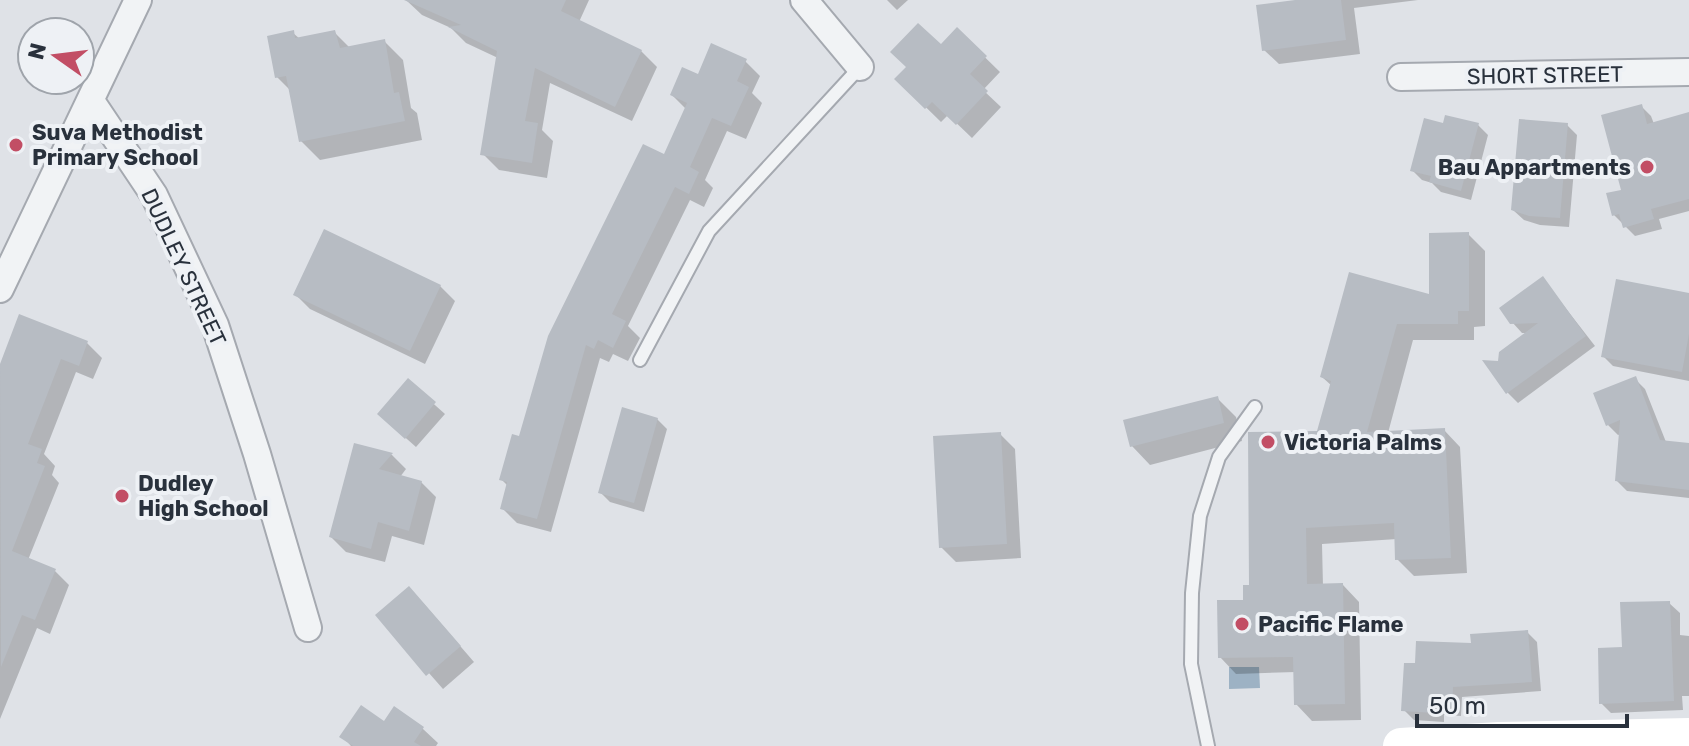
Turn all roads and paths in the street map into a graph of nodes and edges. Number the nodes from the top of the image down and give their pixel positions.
1 (138, 0) edge
2 (804, 0) edge
3 (860, 67) joint
4 (1689, 72) edge
5 (1401, 77) dead end
6 (91, 101) junction
7 (0, 289) edge
8 (640, 360) dead end
9 (1255, 407) dead end
10 (308, 628) dead end
11 (1689, 736) edge
12 (1208, 746) edge
13 (1401, 746) edge

1 - 6 street
2 - 3 street
3 - 8 lane
4 - 5 street, SHORT STREET
6 - 7 street
6 - 10 street, DUDLEY STREET
9 - 12 lane
11 - 13 main road

